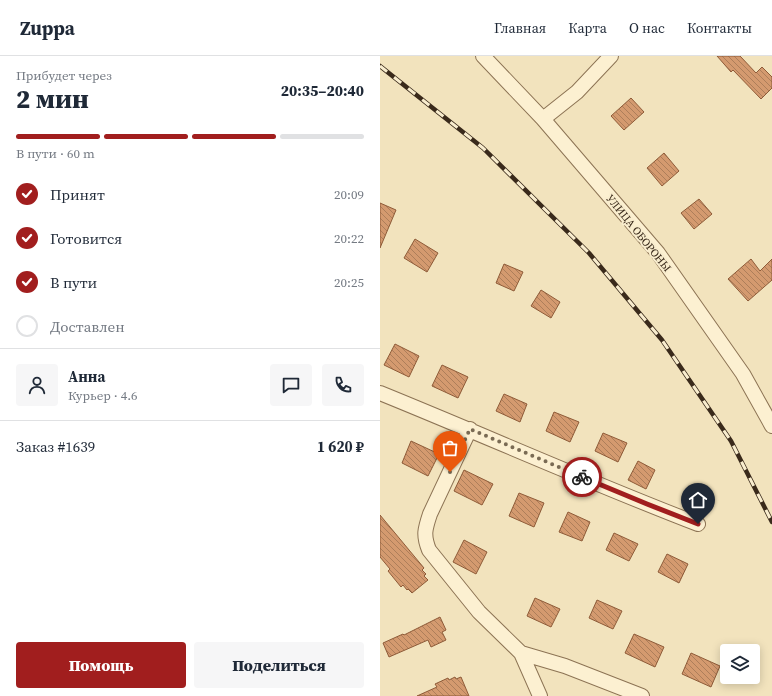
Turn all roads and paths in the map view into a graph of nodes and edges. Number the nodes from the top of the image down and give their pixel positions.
1 (483, 56) edge
2 (611, 56) edge
3 (543, 119) junction
4 (380, 393) edge
5 (772, 426) edge
6 (470, 429) junction
7 (698, 524) dead end
8 (521, 653) junction
9 (540, 696) edge
10 (642, 696) edge

1 - 3 street, УЛИЦА ОБОРОНЫ
2 - 3 street
3 - 5 street, УЛИЦА ОБОРОНЫ
4 - 6 street
6 - 7 street
6 - 8 street
8 - 9 street
8 - 10 street

